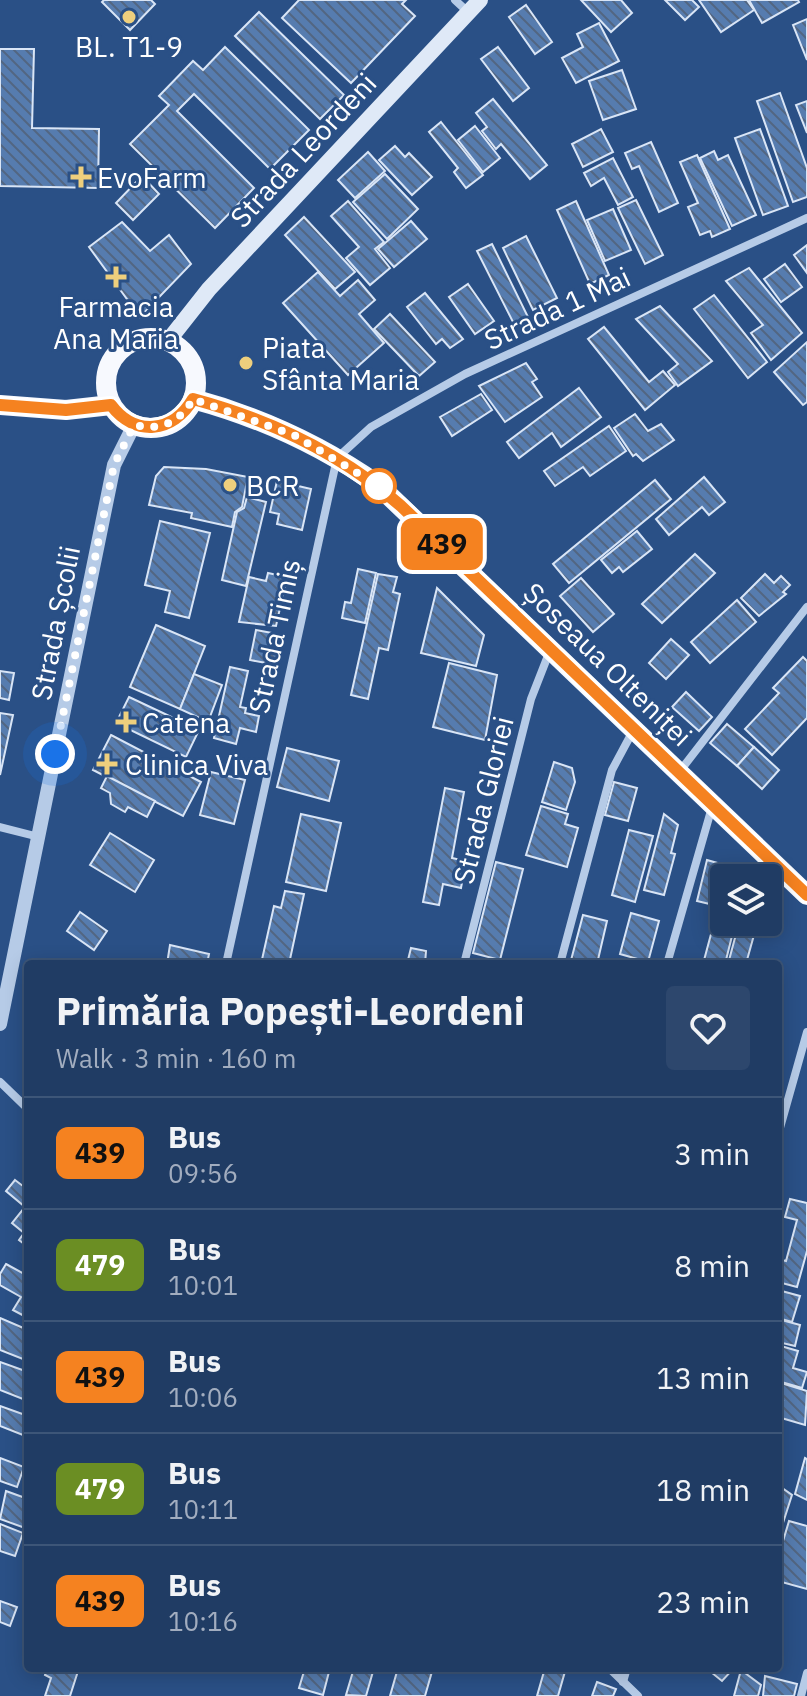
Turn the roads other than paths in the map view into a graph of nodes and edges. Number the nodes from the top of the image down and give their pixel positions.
1 (455, 0) edge
2 (474, 6) edge
3 (807, 218) edge
4 (168, 341) junction
5 (193, 399) junction
6 (0, 405) edge
7 (111, 405) junction
8 (134, 425) junction
9 (337, 458) junction
10 (807, 607) edge
11 (551, 649) junction
12 (634, 728) junction
13 (679, 772) junction
14 (713, 804) junction
15 (0, 827) edge
16 (39, 837) junction
17 (807, 895) edge
18 (227, 960) edge
19 (465, 960) edge
20 (561, 960) edge
21 (668, 960) edge
22 (0, 1024) edge
23 (807, 1032) edge
24 (0, 1082) edge
25 (24, 1105) edge
26 (782, 1121) edge
27 (613, 1672) edge
28 (626, 1672) edge
29 (807, 1673) edge
30 (623, 1682) junction
31 (638, 1696) edge
32 (801, 1696) edge

1 - 2 street
2 - 4 main road, Strada Leordeni
3 - 9 street, Strada 1 Mai
4 - 5 main road
4 - 7 main road
5 - 8 main road
5 - 9 main road, Șoseaua Olteniței
6 - 7 main road
7 - 8 main road
8 - 16 street, Strada Școlii
9 - 11 main road, Șoseaua Olteniței
9 - 18 street, Strada Timiș
10 - 13 street
11 - 12 main road, Șoseaua Olteniței
11 - 19 street, Strada Gloriei
12 - 13 main road, Șoseaua Olteniței
12 - 20 street
13 - 14 main road, Șoseaua Olteniței
14 - 17 main road, Șoseaua Olteniței
14 - 21 street
15 - 16 street
16 - 22 street, Strada Școlii
23 - 26 street
24 - 25 street
27 - 30 street
28 - 30 street
29 - 32 street
30 - 31 street

